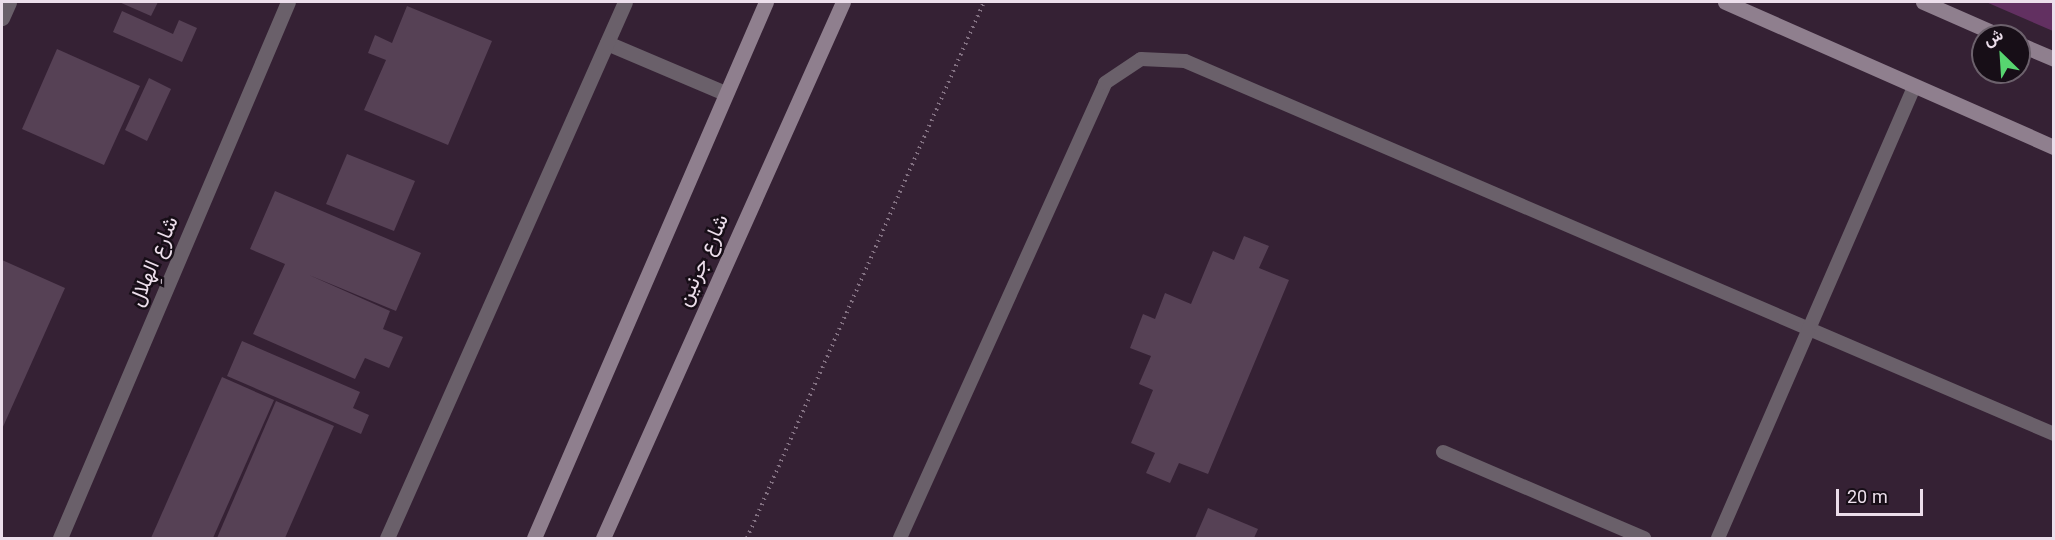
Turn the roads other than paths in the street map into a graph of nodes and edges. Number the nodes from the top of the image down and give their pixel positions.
1 (9, 2) edge
2 (288, 2) edge
3 (625, 2) edge
4 (766, 2) edge
5 (843, 2) edge
6 (1725, 2) edge
7 (1923, 2) edge
8 (2, 18) edge
9 (1973, 24) edge
10 (607, 43) junction
11 (2031, 49) edge
12 (2054, 59) edge
13 (1914, 87) junction
14 (725, 93) junction
15 (2054, 147) edge
16 (1807, 325) junction
17 (2054, 434) edge
18 (1443, 452) dead end
19 (60, 538) edge
20 (387, 538) edge
21 (534, 538) edge
22 (603, 538) edge
23 (900, 538) edge
24 (1644, 538) edge
25 (1718, 538) edge

1 - 8 street
2 - 19 street, شارع الهِلال
3 - 10 street
4 - 14 main road
5 - 22 main road, شارع جرنين
6 - 13 main road
7 - 9 main road
10 - 14 street
10 - 20 street
11 - 12 main road
13 - 15 main road
13 - 16 lane
14 - 21 main road
16 - 17 lane
16 - 23 lane
16 - 25 lane
18 - 24 lane

